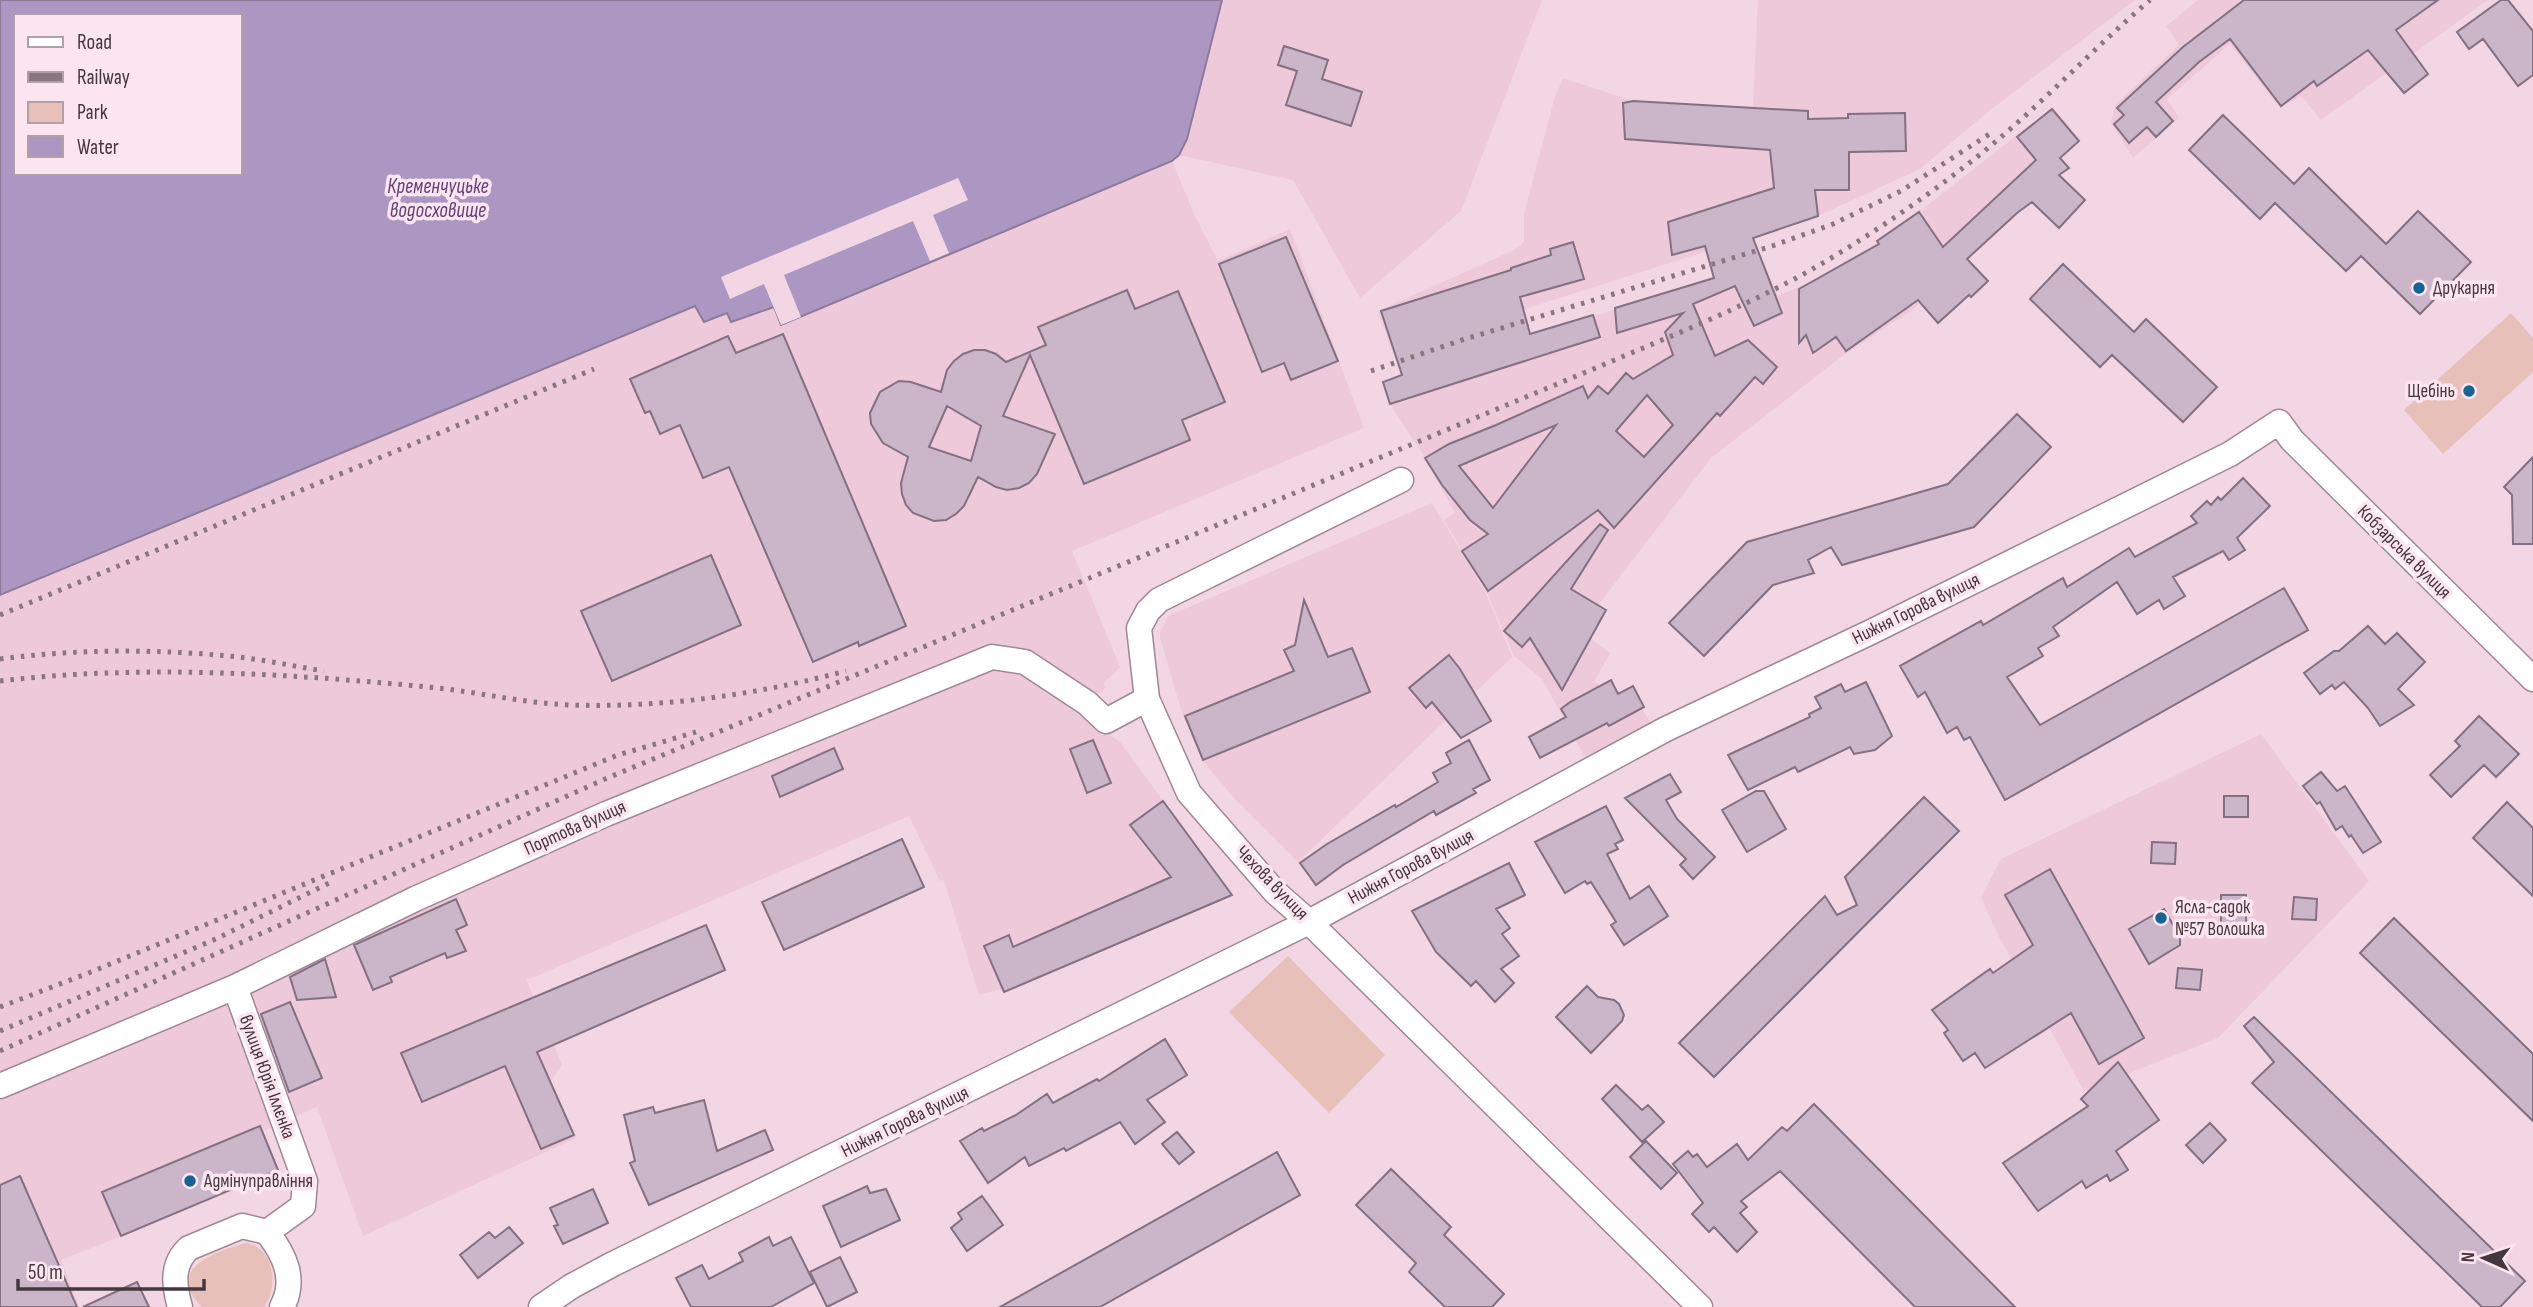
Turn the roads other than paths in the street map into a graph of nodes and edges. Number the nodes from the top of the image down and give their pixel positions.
1 (2279, 422) joint
2 (1401, 480) dead end
3 (2533, 679) edge
4 (1147, 699) junction
5 (1309, 922) junction
6 (235, 987) junction
7 (0, 1086) edge
8 (267, 1232) junction
9 (180, 1307) edge
10 (282, 1307) edge
11 (541, 1307) edge
12 (1699, 1307) edge

1 - 3 street, Кобзарська вулиця
1 - 5 street, Нижня Горова вулиця
2 - 4 street, Чехова вулиця
4 - 5 street, Чехова вулиця
4 - 6 street, Портова вулиця
5 - 11 street, Нижня Горова вулиця
5 - 12 street, Чехова вулиця
6 - 7 street, Портова вулиця
6 - 8 street, вулиця Юрія Іллєнка
8 - 9 street
8 - 10 street

